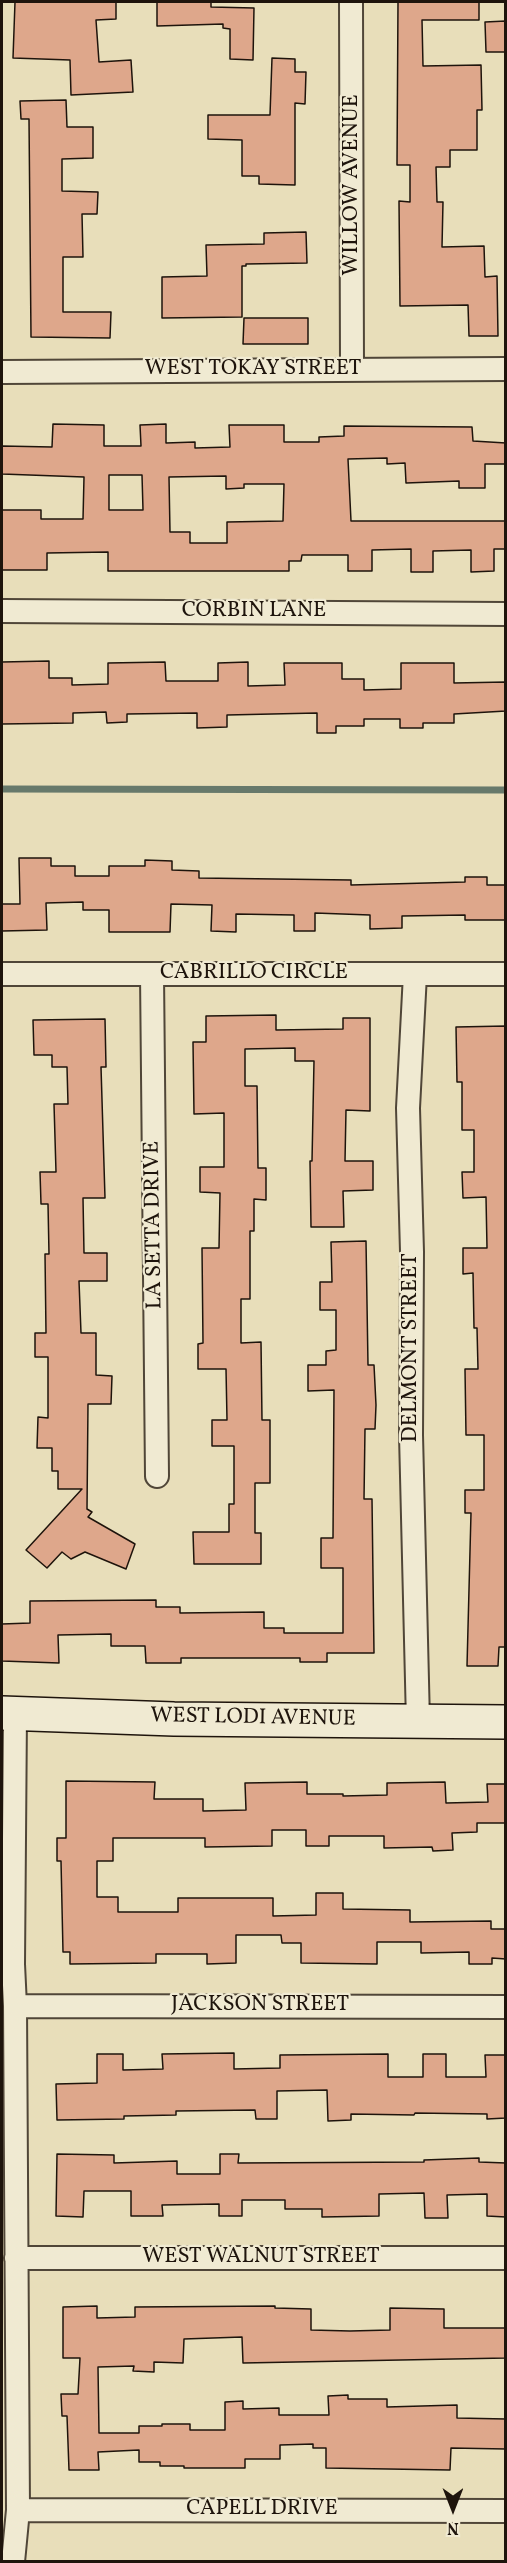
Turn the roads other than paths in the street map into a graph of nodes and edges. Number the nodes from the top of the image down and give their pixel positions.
1 (351, 2) edge
2 (352, 369) junction
3 (506, 369) edge
4 (2, 372) edge
5 (2, 611) edge
6 (506, 614) edge
7 (2, 974) edge
8 (152, 974) junction
9 (415, 974) junction
10 (506, 974) edge
11 (157, 1476) dead end
12 (8, 1713) edge
13 (418, 1722) junction
14 (506, 1722) edge
15 (7, 1964) edge
16 (15, 2006) junction
17 (506, 2007) edge
18 (16, 2258) junction
19 (506, 2258) edge
20 (18, 2510) junction
21 (506, 2511) edge
22 (13, 2562) edge

1 - 2 street, WILLOW AVENUE
2 - 3 street, WEST TOKAY STREET
2 - 4 street, WEST TOKAY STREET
5 - 6 street, CORBIN LANE
7 - 8 street, CABRILLO CIRCLE
8 - 9 street, CABRILLO CIRCLE
8 - 11 street, LA SETTA DRIVE
9 - 10 street, CABRILLO CIRCLE
9 - 13 street, DELMONT STREET
12 - 13 main road, WEST LODI AVENUE
12 - 15 street
13 - 14 main road, WEST LODI AVENUE
15 - 16 street
16 - 17 street, JACKSON STREET
16 - 18 street
18 - 19 street, WEST WALNUT STREET
18 - 20 street
20 - 21 street, CAPELL DRIVE
20 - 22 street

